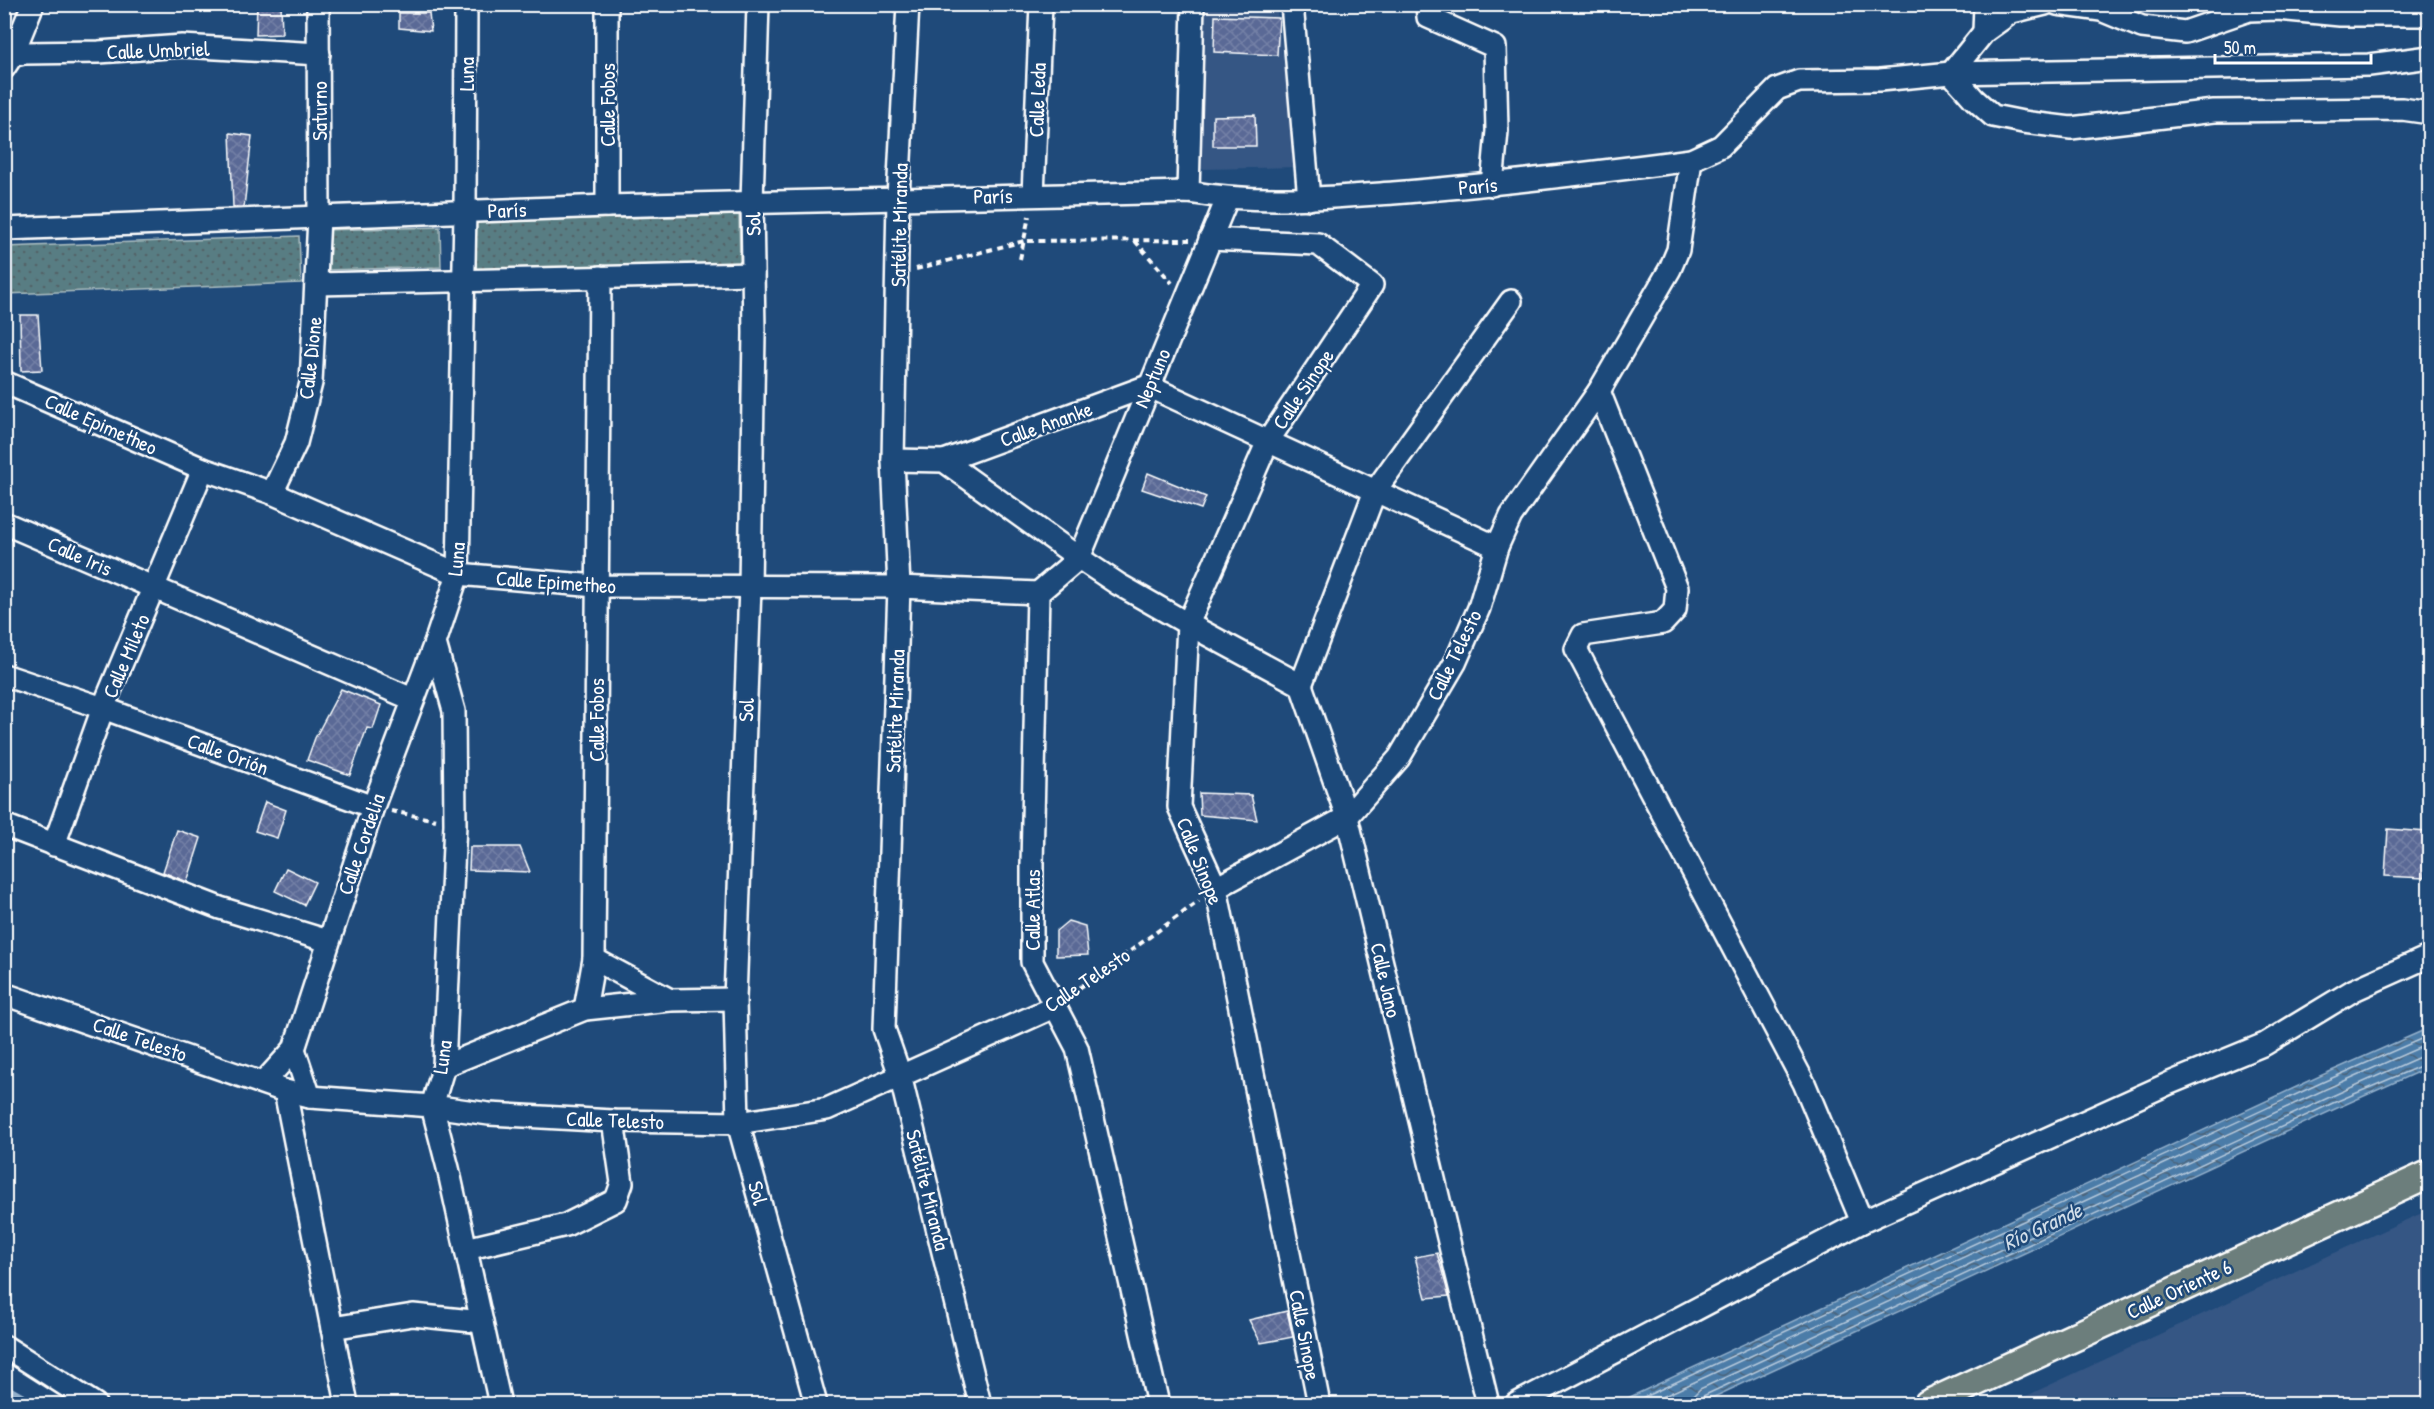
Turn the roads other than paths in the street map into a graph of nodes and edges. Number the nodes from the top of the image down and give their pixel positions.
1 (33, 4) edge
2 (318, 4) edge
3 (466, 4) edge
4 (607, 4) edge
5 (758, 4) edge
6 (908, 4) edge
7 (1041, 4) edge
8 (1193, 4) edge
9 (1292, 4) edge
10 (1427, 4) edge
11 (1985, 4) edge
12 (2045, 4) edge
13 (2057, 4) edge
14 (2430, 15) edge
15 (1984, 32) junction
16 (319, 54) junction
17 (2430, 57) edge
18 (8, 62) edge
19 (1950, 73) junction
20 (2430, 113) edge
21 (1691, 160) junction
22 (1492, 185) junction
23 (1188, 192) junction
24 (1034, 195) junction
25 (898, 198) junction
26 (1227, 199) junction
27 (1309, 199) junction
28 (752, 202) junction
29 (607, 206) junction
30 (465, 211) junction
31 (319, 217) junction
32 (4, 229) edge
33 (1210, 239) junction
34 (753, 274) junction
35 (600, 277) junction
36 (463, 281) junction
37 (317, 284) junction
38 (1511, 301) dead end
39 (4, 382) edge
40 (1148, 386) junction
41 (1599, 391) junction
42 (1268, 441) junction
43 (893, 460) junction
44 (944, 461) junction
45 (203, 469) junction
46 (1375, 491) junction
47 (272, 493) junction
48 (4, 523) edge
49 (1497, 547) junction
50 (1079, 558) junction
51 (458, 574) junction
52 (596, 586) junction
53 (750, 587) junction
54 (899, 587) junction
55 (155, 589) junction
56 (1038, 593) junction
57 (1188, 624) junction
58 (435, 643) junction
59 (4, 675) edge
60 (1301, 685) junction
61 (412, 699) junction
62 (103, 708) junction
63 (373, 807) junction
64 (1347, 817) junction
65 (4, 825) edge
66 (54, 845) junction
67 (1216, 888) junction
68 (328, 941) junction
69 (2430, 956) edge
70 (594, 959) junction
71 (4, 994) edge
72 (735, 999) junction
73 (670, 1000) junction
74 (1054, 1006) junction
75 (585, 1009) junction
76 (294, 1049) junction
77 (444, 1066) junction
78 (900, 1075) junction
79 (264, 1082) junction
80 (285, 1090) junction
81 (310, 1097) junction
82 (432, 1107) junction
83 (613, 1121) junction
84 (738, 1123) junction
85 (2430, 1173) edge
86 (1862, 1222) junction
87 (466, 1249) junction
88 (482, 1322) junction
89 (332, 1328) junction
90 (4, 1346) edge
91 (95, 1404) edge
92 (347, 1404) edge
93 (500, 1404) edge
94 (816, 1404) edge
95 (980, 1404) edge
96 (1158, 1404) edge
97 (1319, 1404) edge
98 (1488, 1404) edge
99 (1516, 1404) edge
100 (1928, 1404) edge

1 - 18 street
2 - 16 street, Saturno
3 - 30 street, Luna
4 - 29 street, Calle Fobos
5 - 28 street, Sol
6 - 25 street, Satélite Miranda
7 - 24 street, Calle Leda
8 - 23 street
9 - 27 street
10 - 22 street
11 - 15 street
12 - 15 street
13 - 14 street
15 - 19 street
16 - 18 street, Calle Umbriel
16 - 31 street, Saturno
17 - 19 street, París
19 - 20 street
19 - 21 street, París
21 - 22 street, París
21 - 41 street, Calle Telesto
22 - 27 street, París
23 - 24 street, París
23 - 26 street, París
24 - 25 street, París
25 - 28 street, París
25 - 43 street, Satélite Miranda
26 - 27 street, París
26 - 33 street, Neptuno
28 - 29 street, París
28 - 34 street, Sol
29 - 30 street, París
30 - 31 street, París
30 - 36 street, Luna
31 - 32 street, París
31 - 37 street, Calle Dione
33 - 40 street, Neptuno
33 - 42 street, Calle Sinope
34 - 35 street
34 - 53 street, Sol
35 - 36 street
35 - 52 street, Calle Fobos
36 - 37 street
36 - 51 street, Luna
37 - 47 street, Calle Dione
38 - 46 street
39 - 45 street, Calle Epimetheo
40 - 42 street
40 - 44 street, Calle Ananke
40 - 50 street, Neptuno
41 - 49 street, Calle Telesto
41 - 86 street
42 - 46 street
42 - 57 street, Calle Sinope
43 - 44 street
43 - 54 street, Satélite Miranda
44 - 50 street
45 - 47 street, Calle Epimetheo
45 - 55 street, Calle Mileto
46 - 49 street
46 - 60 street
47 - 51 street, Calle Epimetheo
48 - 55 street, Calle Iris
49 - 64 street, Calle Telesto
50 - 56 street
50 - 57 street
51 - 52 street, Calle Epimetheo
51 - 58 street, Luna
52 - 53 street, Calle Epimetheo
52 - 70 street, Calle Fobos
53 - 54 street, Calle Epimetheo
53 - 72 street, Sol
54 - 56 street, Calle Epimetheo
54 - 78 street, Satélite Miranda
55 - 61 street, Calle Iris
55 - 62 street, Calle Mileto
56 - 74 street, Calle Atlas
57 - 60 street
57 - 67 street, Calle Sinope
58 - 61 street, Calle Cordelia
58 - 77 street, Luna
59 - 62 street, Calle Orión
60 - 64 street, Calle Jano
61 - 63 street, Calle Cordelia
62 - 63 street, Calle Orión
62 - 66 street, Calle Mileto
63 - 68 street, Calle Cordelia
64 - 67 street, Calle Telesto
64 - 98 street, Calle Jano
65 - 66 street
66 - 68 street
67 - 97 street, Calle Sinope
68 - 76 street, Calle Cordelia
69 - 86 street
70 - 73 street
70 - 75 street, Calle Fobos
71 - 79 street, Calle Telesto
72 - 73 street
72 - 84 street, Sol
73 - 75 street
74 - 78 street, Calle Telesto
74 - 96 street, Calle Atlas
75 - 77 street
76 - 79 street, Calle Cordelia
76 - 81 street
77 - 82 street, Luna
78 - 84 street, Calle Telesto
78 - 95 street, Satélite Miranda
79 - 80 street, Calle Telesto
80 - 81 street, Calle Telesto
80 - 89 street
81 - 82 street, Calle Telesto
82 - 83 street, Calle Telesto
82 - 87 street
83 - 84 street, Calle Telesto
83 - 87 street
84 - 94 street, Sol
85 - 100 main road, Calle Oriente 6
86 - 99 street
87 - 88 street
88 - 89 street
88 - 93 street
89 - 92 street
90 - 91 street

